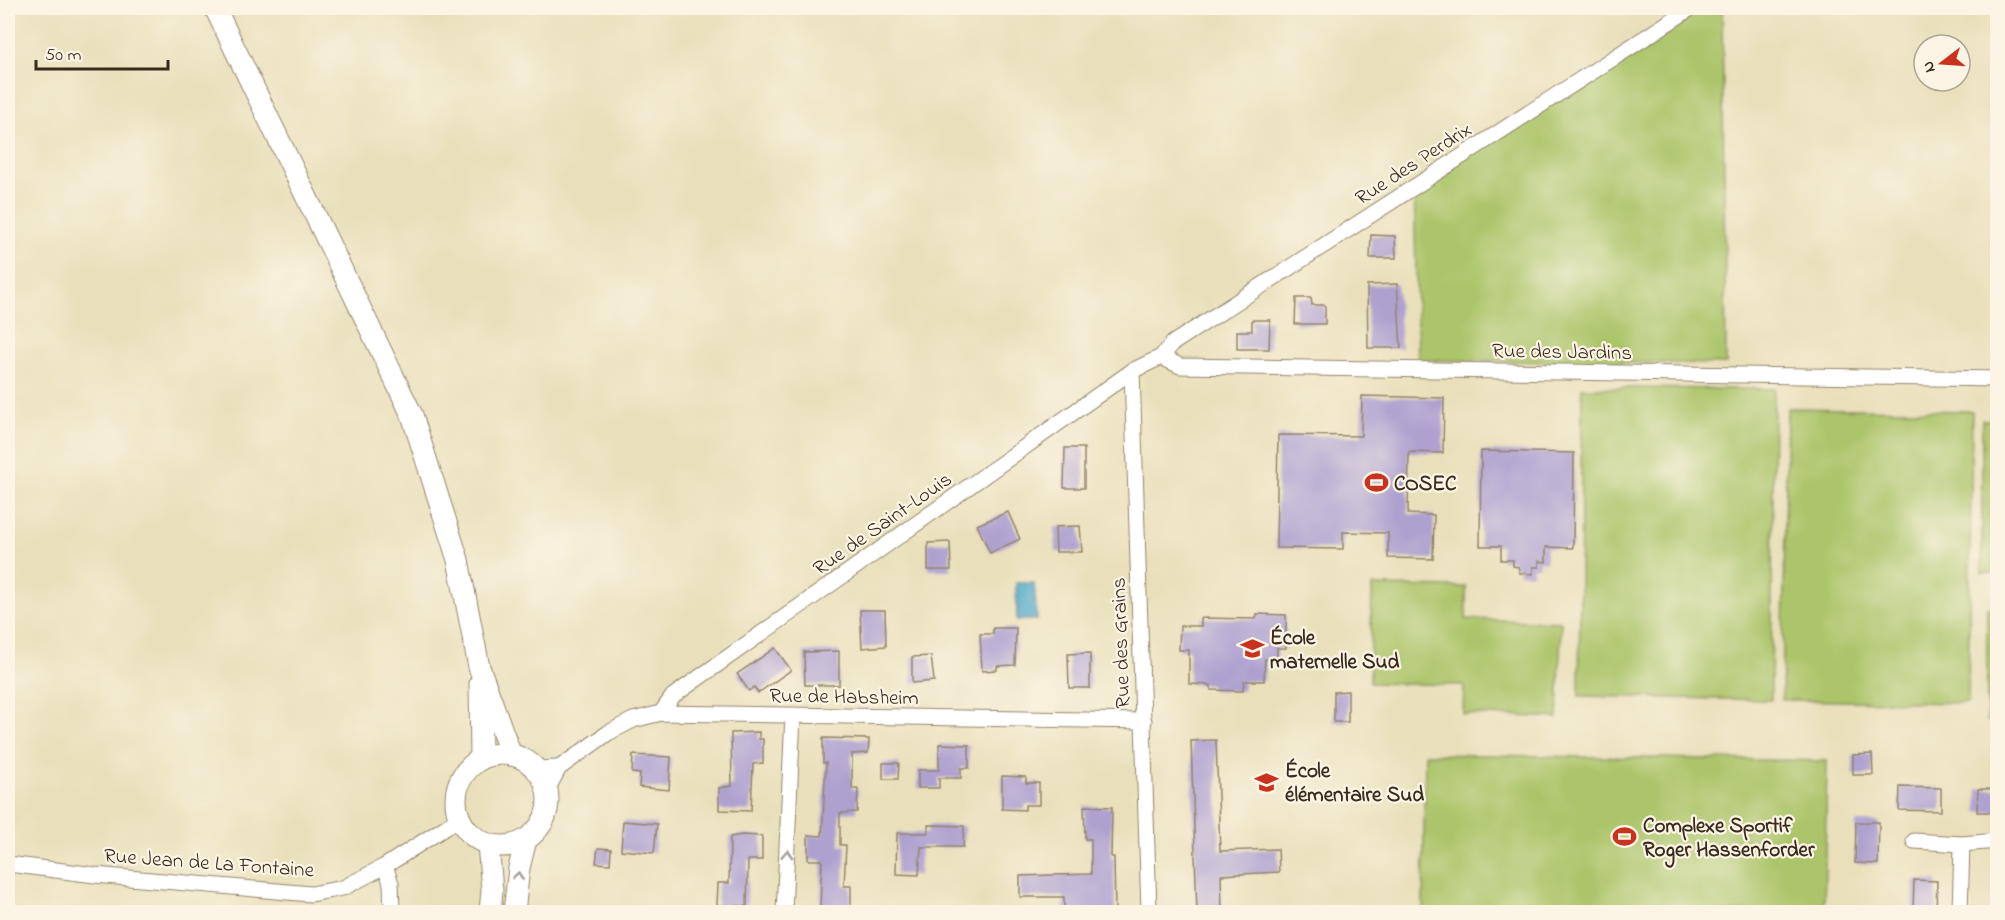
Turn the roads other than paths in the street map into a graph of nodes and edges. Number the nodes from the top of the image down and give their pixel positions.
1 (215, 8) edge
2 (1691, 8) edge
3 (1161, 357) junction
4 (1132, 371) junction
5 (1998, 379) edge
6 (479, 667) junction
7 (661, 712) junction
8 (793, 715) junction
9 (1144, 721) junction
10 (511, 755) junction
11 (481, 759) junction
12 (559, 768) junction
13 (536, 769) junction
14 (547, 790) junction
15 (460, 818) junction
16 (526, 840) junction
17 (1914, 841) dead end
18 (1998, 841) edge
19 (488, 844) junction
20 (1962, 844) junction
21 (8, 864) edge
22 (385, 866) junction
23 (392, 912) edge
24 (490, 912) edge
25 (514, 912) edge
26 (784, 912) edge
27 (1149, 912) edge
28 (1960, 912) edge

1 - 6 main road
2 - 3 street, Rue des Perdrix
3 - 4 street
3 - 5 street, Rue des Jardins
4 - 7 street, Rue de Saint-Louis
4 - 9 street, Rue des Grains
6 - 10 main road
6 - 11 main road
7 - 8 street, Rue de Habsheim
7 - 12 street, Rue de Habsheim
8 - 9 street, Rue de Habsheim
26 -> 8 street
9 - 27 street, Rue des Grains
10 - 11 main road
10 - 13 main road
11 - 15 main road
12 - 13 street
12 - 14 street, Rue de Habsheim
13 - 14 main road
14 - 16 main road
15 - 19 main road
15 - 22 street, Rue Jean de La Fontaine
16 - 19 main road
25 -> 16 main road
17 - 20 street
18 - 20 street
19 - 24 main road
20 - 28 street
21 - 22 street, Rue Jean de La Fontaine
22 - 23 street

